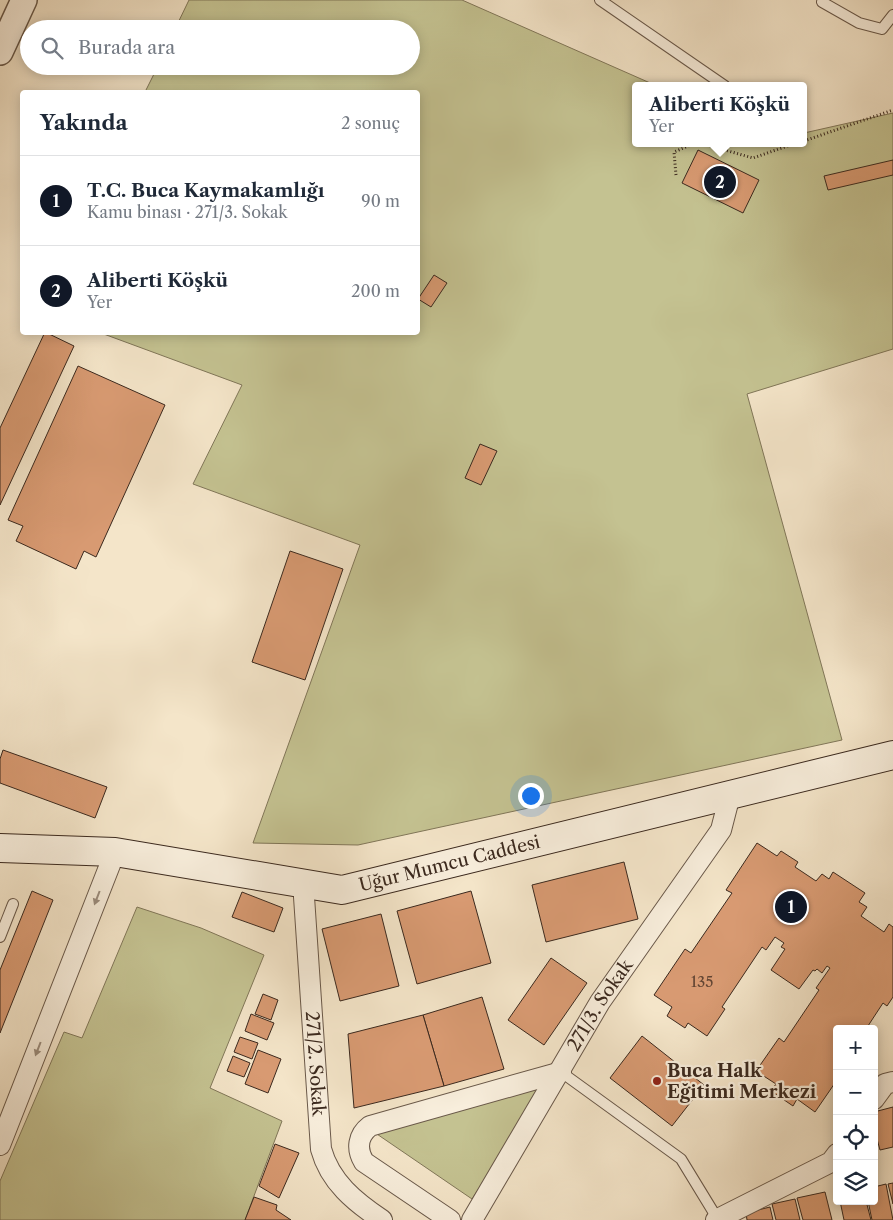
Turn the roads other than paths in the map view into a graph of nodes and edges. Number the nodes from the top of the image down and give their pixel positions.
1 (24, 0) edge
2 (600, 0) edge
3 (822, 2) dead end
4 (893, 15) edge
5 (0, 52) edge
6 (719, 82) edge
7 (893, 755) edge
8 (730, 795) junction
9 (0, 848) edge
10 (115, 852) junction
11 (303, 882) junction
12 (13, 904) dead end
13 (0, 937) edge
14 (561, 1072) junction
15 (893, 1082) edge
16 (878, 1094) edge
17 (0, 1146) edge
18 (833, 1159) edge
19 (717, 1219) edge
20 (382, 1220) edge
21 (450, 1220) edge
22 (472, 1220) edge

1 - 5 street
2 - 6 lane
3 - 4 lane
7 - 8 main road, Uğur Mumcu Caddesi
8 - 11 main road, Uğur Mumcu Caddesi
8 - 14 street, 271/3. Sokak
9 - 10 main road, Uğur Mumcu Caddesi
10 - 11 main road, Uğur Mumcu Caddesi
10 -> 17 street
11 - 20 street, 271/2. Sokak
12 - 13 lane
14 - 19 lane
14 - 21 street
14 - 22 street, 271/3. Sokak
15 - 16 street
18 - 19 street

